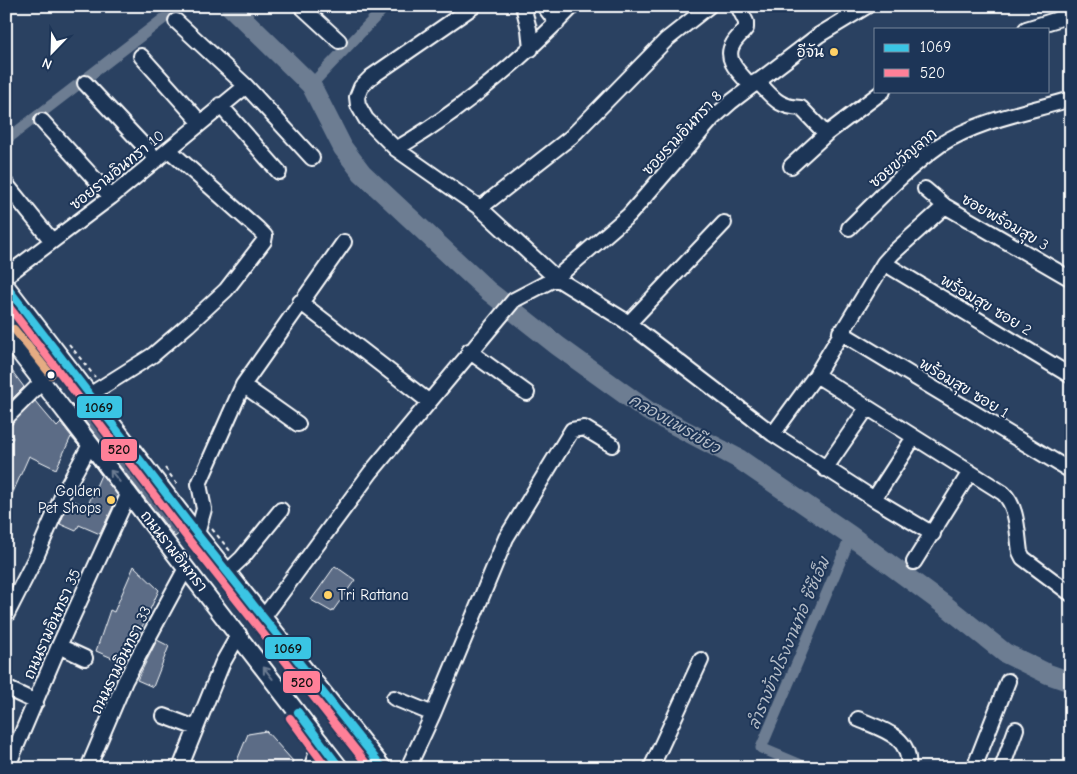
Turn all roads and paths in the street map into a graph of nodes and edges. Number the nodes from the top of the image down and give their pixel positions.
1 (301, 6) edge
2 (474, 6) edge
3 (523, 6) edge
4 (544, 6) edge
5 (573, 6) edge
6 (709, 6) edge
7 (738, 6) edge
8 (867, 6) edge
9 (1071, 15) edge
10 (176, 21) dead end
11 (557, 23) junction
12 (1029, 28) edge
13 (339, 41) dead end
14 (531, 49) junction
15 (141, 56) dead end
16 (85, 83) dead end
17 (754, 83) junction
18 (246, 86) junction
19 (882, 92) edge
20 (1071, 100) edge
21 (220, 105) junction
22 (42, 121) dead end
23 (202, 123) junction
24 (826, 134) junction
25 (396, 149) junction
26 (169, 150) junction
27 (312, 158) dead end
28 (157, 160) junction
29 (791, 166) dead end
30 (279, 172) dead end
31 (6, 184) edge
32 (925, 188) dead end
33 (111, 197) junction
34 (945, 206) junction
35 (480, 208) junction
36 (724, 222) dead end
37 (849, 228) dead end
38 (52, 241) junction
39 (344, 242) dead end
40 (884, 263) junction
41 (6, 276) edge
42 (556, 278) junction
43 (1071, 279) edge
44 (6, 286) edge
45 (300, 302) junction
46 (628, 324) junction
47 (840, 332) junction
48 (6, 336) edge
49 (69, 344) dead end
50 (469, 352) junction
51 (816, 375) junction
52 (1071, 376) edge
53 (96, 378) dead end
54 (43, 381) junction
55 (243, 385) junction
56 (527, 393) dead end
57 (91, 394) junction
58 (428, 401) junction
59 (866, 408) junction
60 (6, 418) edge
61 (298, 424) dead end
62 (773, 434) junction
63 (914, 437) junction
64 (90, 445) junction
65 (612, 445) dead end
66 (825, 469) junction
67 (1071, 471) edge
68 (970, 472) junction
69 (129, 493) junction
70 (874, 499) junction
71 (281, 510) dead end
72 (203, 529) junction
73 (933, 534) junction
74 (914, 562) dead end
75 (233, 567) junction
76 (186, 568) junction
77 (1071, 594) edge
78 (9, 600) edge
79 (6, 616) edge
80 (263, 618) junction
81 (239, 634) junction
82 (59, 646) junction
83 (85, 658) dead end
84 (701, 660) dead end
85 (1008, 681) dead end
86 (6, 688) edge
87 (394, 698) dead end
88 (36, 702) junction
89 (433, 714) junction
90 (164, 716) dead end
91 (858, 719) dead end
92 (196, 728) junction
93 (1016, 729) dead end
94 (321, 742) junction
95 (6, 768) edge
96 (88, 768) edge
97 (180, 768) edge
98 (310, 768) edge
99 (340, 768) edge
100 (383, 768) edge
101 (408, 768) edge
102 (651, 768) edge
103 (908, 768) edge
104 (974, 768) edge
105 (1002, 768) edge

1 - 13 street
2 - 25 street
3 - 14 street
4 - 11 street
5 - 11 street
6 - 35 street
7 - 17 street
8 - 17 street, ซอยรามอินทรา 8
9 - 12 street
10 - 18 street
11 - 14 street
14 - 25 street
15 - 23 street
16 - 28 street
17 - 24 street
17 - 42 street, ซอยรามอินทรา 8
18 - 21 street, ซอยรามอินทรา 10
18 - 27 street
19 - 24 street
20 - 37 street, ซอยขวัญลาก
21 - 23 street, ซอยรามอินทรา 10
21 - 30 street
22 - 33 street
23 - 26 street, ซอยรามอินทรา 10
24 - 29 street
25 - 35 street
26 - 28 street, ซอยรามอินทรา 10
26 - 57 street
28 - 33 street, ซอยรามอินทรา 10
31 - 38 street
32 - 34 street, ซอยพร้อมสุข 3
33 - 38 street, ซอยรามอินทรา 10
34 - 40 street
34 - 43 street, ซอยพร้อมสุข 3
35 - 42 street
36 - 46 street
38 - 41 street, ซอยรามอินทรา 10
39 - 45 street
40 - 47 street
40 - 52 street, พร้อมสุข ซอย 2
42 - 46 street
42 - 50 street, ซอยรามอินทรา 8
44 - 57 main road, ถนนรามอินทรา
45 - 55 street
45 - 58 street
46 - 62 street
47 - 51 street
47 - 67 street, พร้อมสุข ซอย 1
48 - 54 main road, ถนนรามอินทรา
49 - 53 path
50 - 56 street
50 - 58 street
51 - 59 street
51 - 62 street
54 - 60 street
54 - 64 main road, ถนนรามอินทรา
55 - 61 street
55 - 72 street
57 - 72 main road, ถนนรามอินทรา
58 - 80 street
59 - 63 street
59 - 66 street
62 - 66 street
63 - 68 street
63 - 70 street
69 -> 64 main road, ถนนรามอินทรา
64 - 78 street
65 - 89 street
66 - 70 street
68 - 73 street
68 - 77 street
69 - 76 main road, ถนนรามอินทรา
69 - 82 street, ถนนรามอินทรา 35
70 - 73 street
71 - 75 street
72 - 75 main road, ถนนรามอินทรา
72 - 75 path
73 - 74 street
75 - 80 main road, ถนนรามอินทรา
76 - 81 main road, ถนนรามอินทรา
76 - 96 street, ถนนรามอินทรา 33
78 - 79 street
80 - 100 main road, ถนนรามอินทรา
81 - 92 street
94 -> 81 main road, ถนนรามอินทรา
82 - 83 street
82 - 88 street, ถนนรามอินทรา 35
84 - 102 street
85 - 104 street
86 - 88 street
87 - 89 street
88 - 95 street, ถนนรามอินทรา 35
89 - 101 street
90 - 92 street
91 - 103 street
92 - 97 street
93 - 105 street
94 - 98 street
94 - 99 main road, ถนนรามอินทรา

